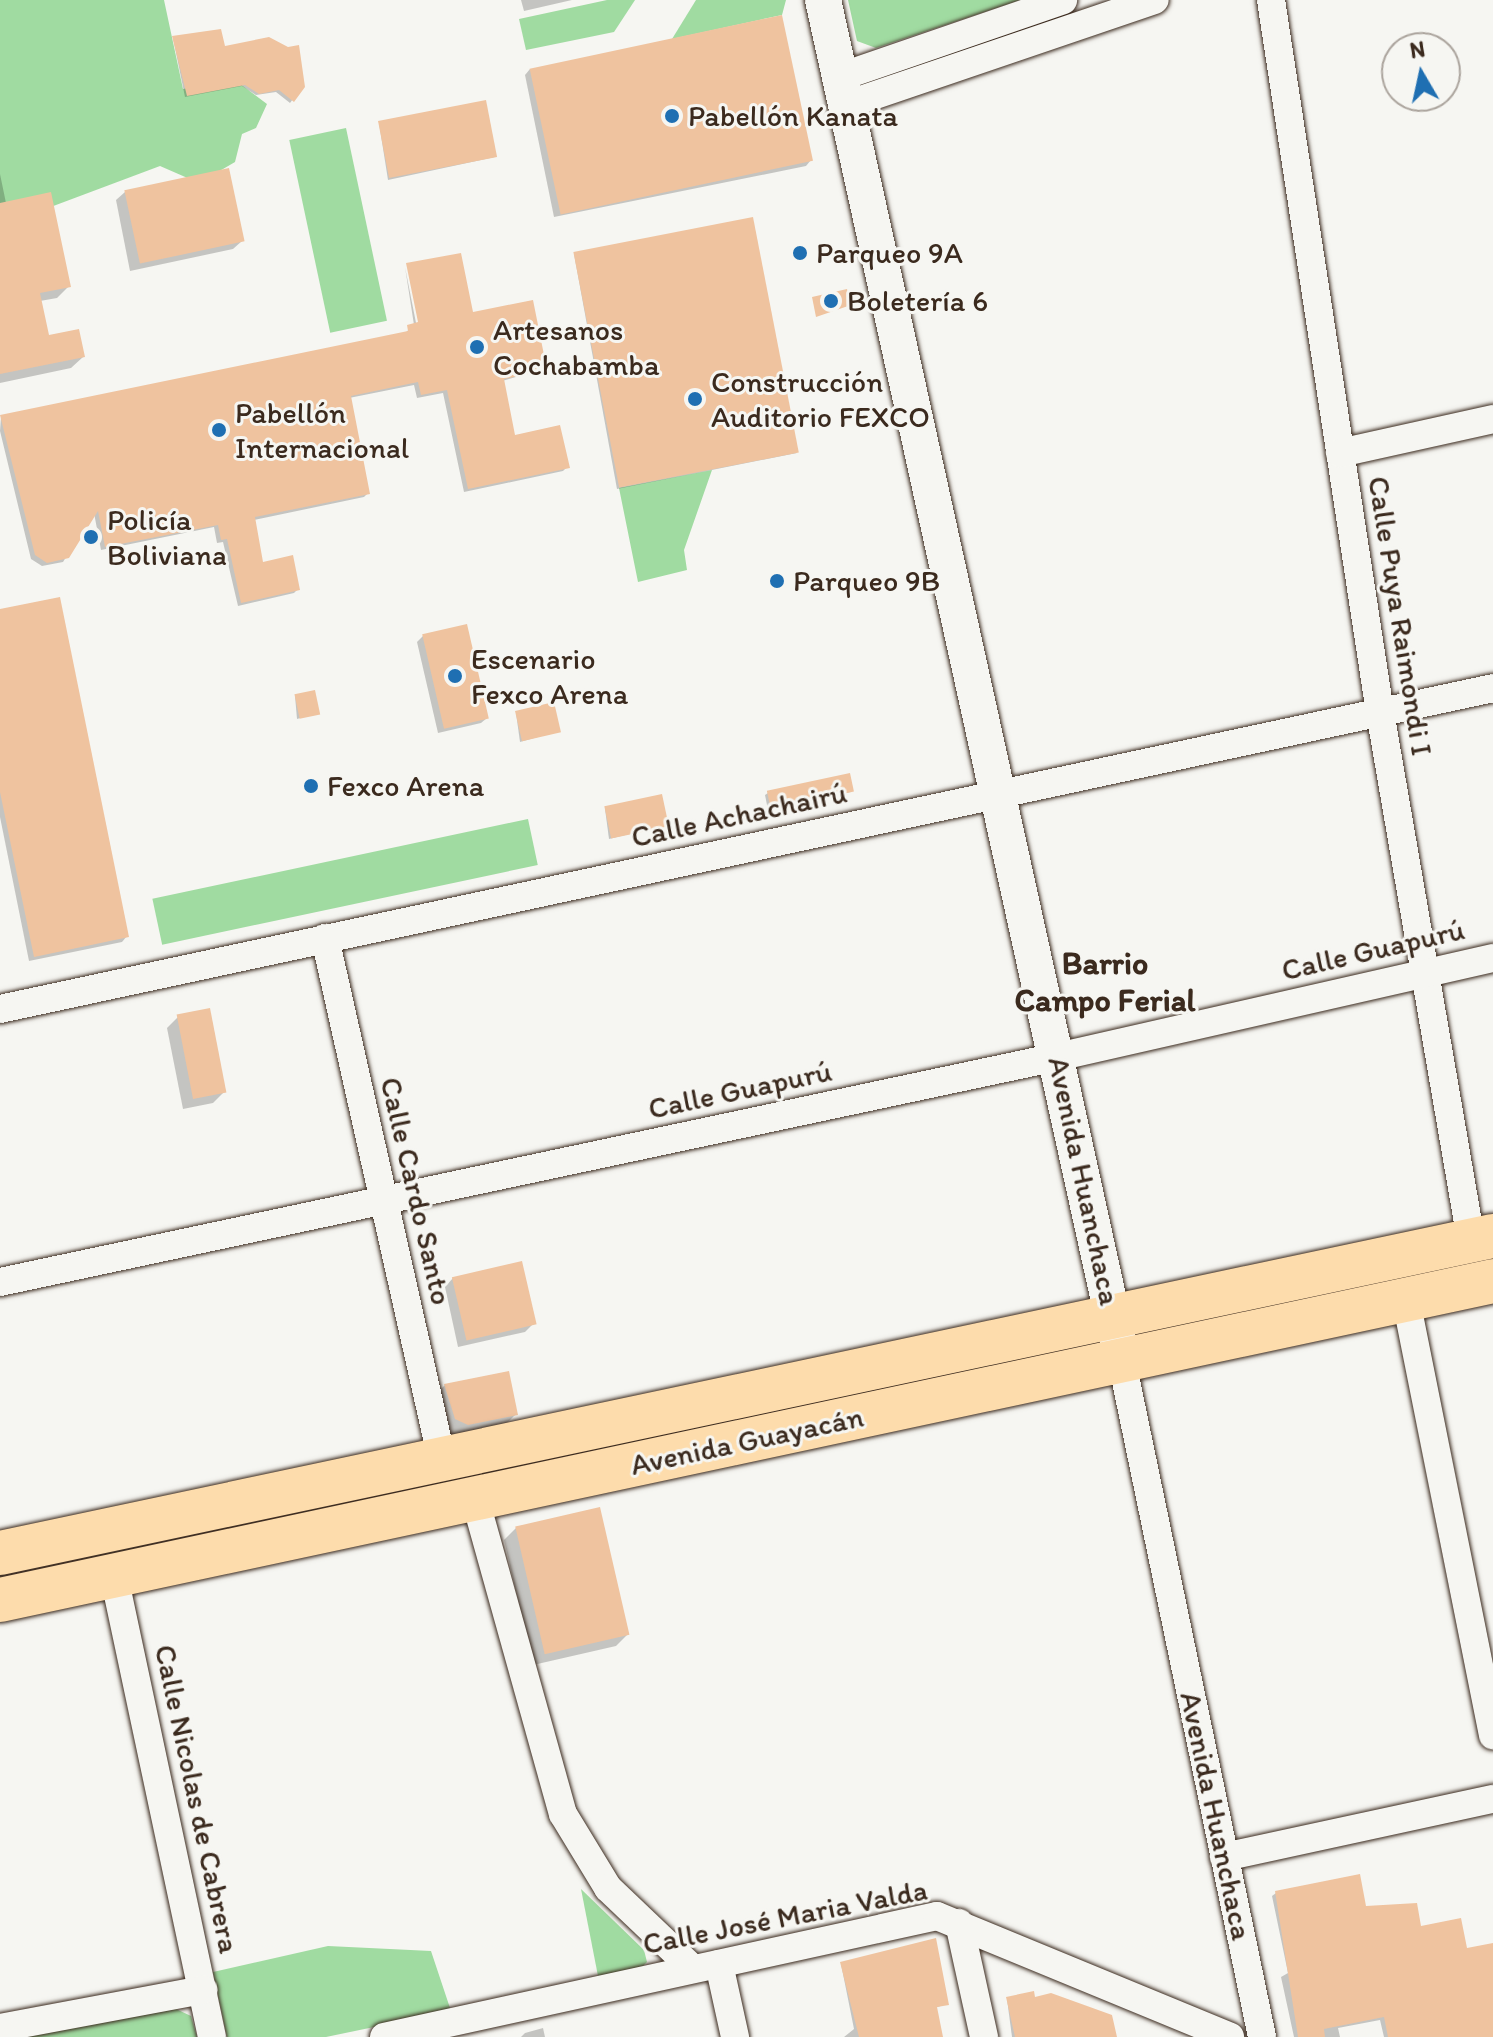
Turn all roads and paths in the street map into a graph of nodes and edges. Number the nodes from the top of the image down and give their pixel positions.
1 (823, 0) edge
2 (1063, 0) edge
3 (1155, 0) edge
4 (1271, 0) edge
5 (843, 91) junction
6 (1493, 419) edge
7 (1340, 453) junction
8 (1493, 688) edge
9 (1380, 712) junction
10 (996, 794) junction
11 (325, 938) junction
12 (1493, 958) edge
13 (1426, 973) junction
14 (0, 1009) edge
15 (1057, 1057) junction
16 (384, 1201) junction
17 (1482, 1238) edge
18 (1493, 1281) edge
19 (0, 1282) edge
20 (1406, 1300) junction
21 (1113, 1318) junction
22 (1122, 1362) junction
23 (442, 1460) junction
24 (475, 1499) junction
25 (0, 1553) edge
26 (114, 1576) junction
27 (0, 1600) edge
28 (1493, 1735) edge
29 (1493, 1799) edge
30 (1224, 1857) junction
31 (959, 1923) junction
32 (706, 1966) junction
33 (203, 1990) junction
34 (0, 2028) edge
35 (212, 2037) edge
36 (384, 2037) edge
37 (735, 2037) edge
38 (984, 2037) edge
39 (1230, 2037) edge
40 (1262, 2037) edge

1 - 5 street, Avenida Huanchaca
2 - 5 street
3 - 5 street
4 - 7 street, Calle Puya Raimondi I
5 - 10 street, Avenida Huanchaca
6 - 7 street
7 - 9 street, Calle Puya Raimondi I
8 - 9 street, Calle Achachairú
9 - 10 street, Calle Achachairú
9 - 13 street, Calle Puya Raimondi I
10 - 11 street, Calle Achachairú
10 - 15 street, Avenida Huanchaca
11 - 14 street, Calle Achachairú
11 - 16 street, Calle Cardo Santo
12 - 13 street, Calle Guapurú
13 - 15 street, Calle Guapurú
13 - 17 street, Calle Puya Raimondi I
15 - 16 street, Calle Guapurú
15 - 21 street, Avenida Huanchaca
16 - 19 street, Calle Guapurú
16 - 23 street, Calle Cardo Santo
17 - 21 main road, Avenida Guayacán
18 - 20 main road, Avenida Guayacán
20 - 22 main road, Avenida Guayacán
20 - 28 street
21 - 22 street, Avenida Huanchaca
21 - 23 main road, Avenida Guayacán
22 - 24 main road, Avenida Guayacán
22 - 30 street, Avenida Huanchaca
23 - 25 main road, Avenida Guayacán
24 - 26 main road, Avenida Guayacán
24 - 32 street
26 - 27 main road, Avenida Guayacán
26 - 33 street, Calle Nicolas de Cabrera
29 - 30 street
30 - 40 street, Avenida Huanchaca
31 - 32 street, Calle José Maria Valda
31 - 38 street
31 - 39 street, Calle José Maria Valda
32 - 36 street, Calle José Maria Valda
32 - 37 street
33 - 34 street
33 - 35 street, Calle Nicolas de Cabrera

